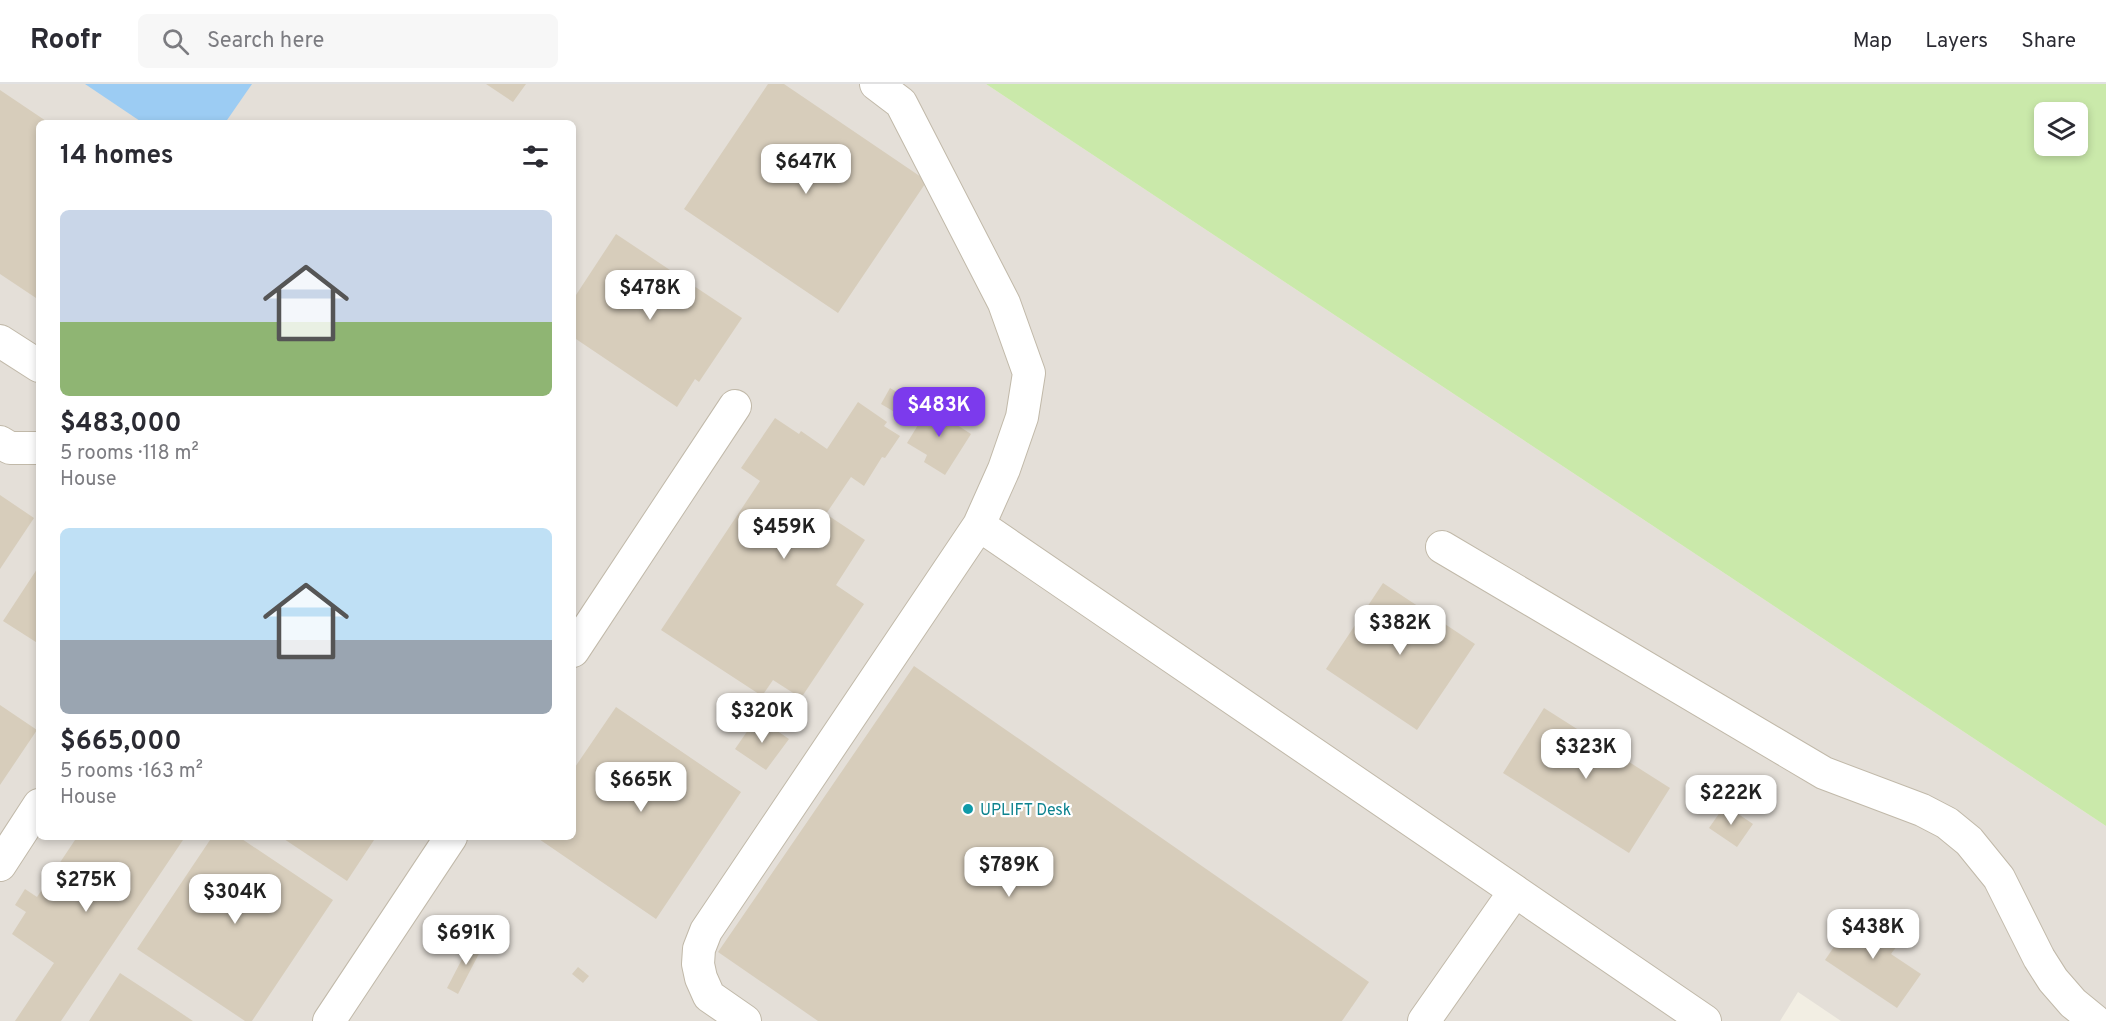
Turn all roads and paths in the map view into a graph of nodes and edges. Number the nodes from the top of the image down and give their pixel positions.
1 (876, 84) edge
2 (0, 341) edge
3 (36, 364) edge
4 (735, 406) dead end
5 (0, 442) edge
6 (36, 448) edge
7 (979, 525) junction
8 (1442, 547) dead end
9 (576, 646) edge
10 (36, 810) edge
11 (449, 840) edge
12 (0, 866) edge
13 (1515, 891) junction
14 (329, 1021) edge
15 (745, 1021) edge
16 (1424, 1021) edge
17 (1705, 1021) edge
18 (2095, 1021) edge

1 - 7 lane
2 - 3 lane
4 - 9 lane
5 - 6 lane
7 - 13 lane
7 - 15 lane
8 - 18 lane
10 - 12 lane
11 - 14 lane
13 - 16 lane
13 - 17 lane

